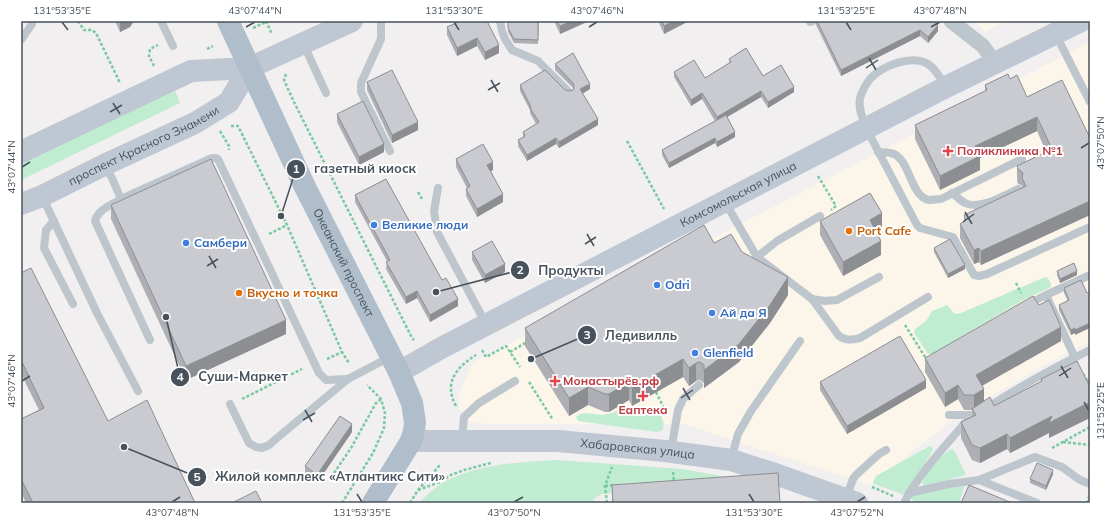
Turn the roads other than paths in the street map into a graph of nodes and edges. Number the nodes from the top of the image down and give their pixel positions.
1 (32, 21) edge
2 (161, 21) edge
3 (228, 21) edge
4 (352, 21) edge
5 (381, 21) edge
6 (500, 21) edge
7 (951, 21) edge
8 (1081, 21) edge
9 (1056, 33) junction
10 (21, 40) edge
11 (303, 43) junction
12 (173, 46) dead end
13 (995, 63) junction
14 (249, 68) junction
15 (946, 87) junction
16 (569, 92) edge
17 (326, 93) dead end
18 (1090, 102) edge
19 (866, 128) junction
20 (390, 151) dead end
21 (21, 152) edge
22 (878, 152) junction
23 (1022, 159) dead end
24 (104, 165) junction
25 (438, 188) dead end
26 (1018, 189) edge
27 (952, 193) junction
28 (42, 196) junction
29 (121, 199) junction
30 (725, 201) junction
31 (21, 204) edge
32 (820, 216) dead end
33 (54, 221) junction
34 (1090, 227) edge
35 (757, 257) junction
36 (1090, 275) edge
37 (879, 277) dead end
38 (1046, 295) junction
39 (928, 297) dead end
40 (812, 299) junction
41 (73, 304) dead end
42 (1017, 310) edge
43 (486, 325) junction
44 (150, 340) dead end
45 (800, 341) dead end
46 (1090, 350) edge
47 (1075, 358) junction
48 (395, 364) junction
49 (348, 379) junction
50 (515, 381) dead end
51 (699, 385) edge
52 (138, 391) dead end
53 (230, 404) dead end
54 (949, 415) dead end
55 (976, 415) junction
56 (462, 440) junction
57 (411, 441) junction
58 (886, 450) dead end
59 (670, 452) junction
60 (731, 460) junction
61 (979, 480) junction
62 (1090, 484) edge
63 (909, 493) junction
64 (851, 501) edge
65 (373, 503) edge
66 (904, 503) edge
67 (1037, 503) edge

1 - 10 lane
2 - 12 lane
3 - 14 main road, Океанский проспект
4 - 11 main road
5 - 20 lane
6 - 16 lane
7 - 13 street
8 - 9 main road, Комсомольская улица
9 - 13 main road, Комсомольская улица
9 - 18 lane
11 - 14 main road
11 - 17 lane
13 - 15 main road, Комсомольская улица
14 - 21 main road
14 - 24 main road, проспект Красного Знамени
14 - 48 main road, Океанский проспект
15 - 19 main road, Комсомольская улица
15 - 19 lane
19 - 22 lane
19 - 30 main road, Комсомольская улица
22 - 27 lane
22 - 34 lane
23 - 27 lane
24 - 28 main road, проспект Красного Знамени
24 - 29 lane
25 - 43 lane
26 - 27 lane
28 - 31 main road, проспект Красного Знамени
28 - 33 lane
29 - 44 lane
29 - 49 lane
30 - 35 lane
30 - 43 main road, Комсомольская улица
32 - 35 lane
33 - 41 lane
33 - 52 lane
35 - 40 lane
36 - 38 lane
37 - 40 lane
38 - 42 lane
38 - 47 lane
39 - 40 lane
43 - 48 main road, Комсомольская улица
45 - 60 lane
46 - 47 lane
47 - 55 lane
48 - 49 lane
48 - 57 main road, Океанский проспект
49 - 53 lane
50 - 56 lane
51 - 59 lane
54 - 55 lane
55 - 63 lane
56 - 57 main road, Хабаровская улица
56 - 59 main road, Хабаровская улица
57 - 65 main road, Океанский проспект
58 - 64 lane
59 - 60 main road, Хабаровская улица
60 - 64 main road, Хабаровская улица
61 - 62 lane
61 - 63 lane
61 - 67 lane
63 - 66 lane

